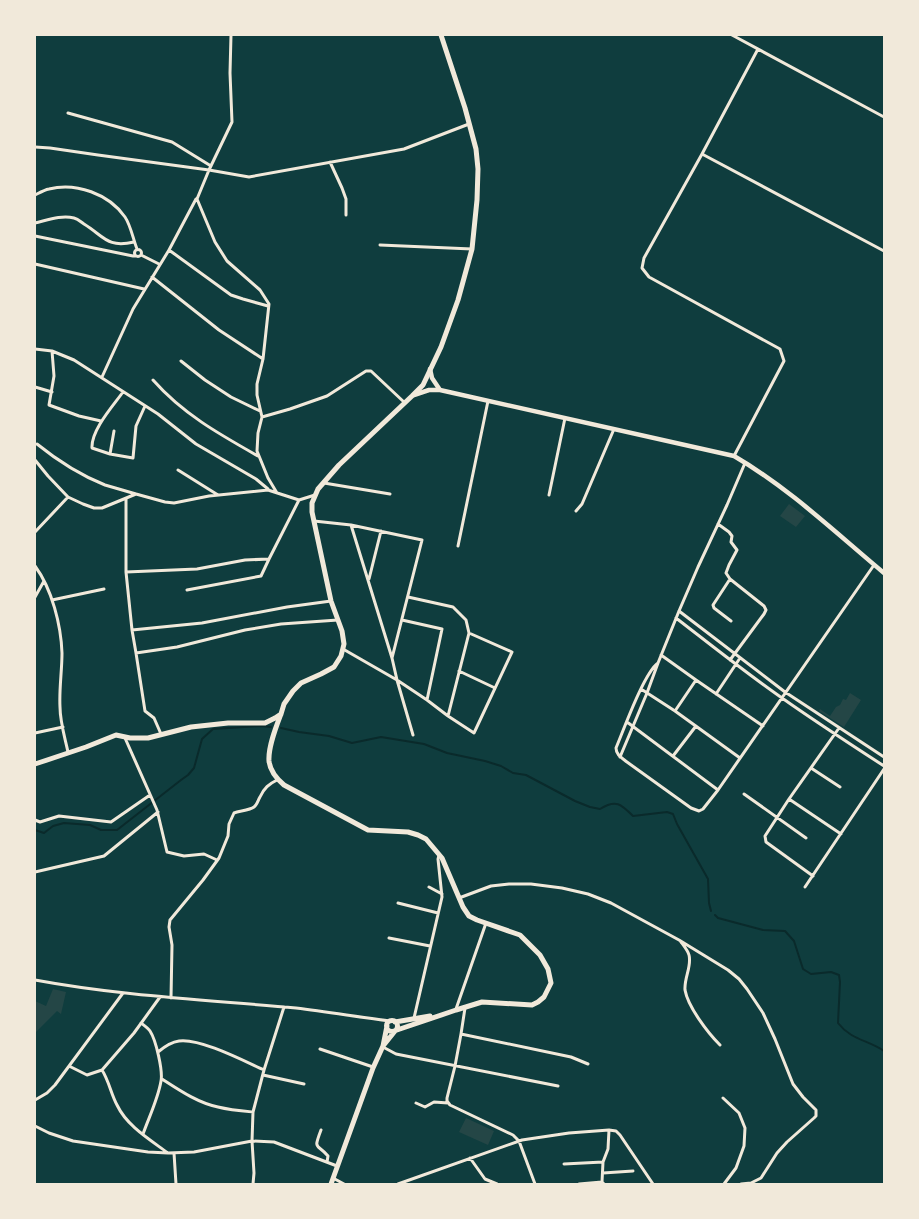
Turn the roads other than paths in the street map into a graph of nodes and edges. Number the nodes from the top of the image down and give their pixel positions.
1 (230, 35) edge
2 (442, 35) edge
3 (732, 35) edge
4 (758, 50) junction
5 (68, 113) dead end
6 (884, 116) edge
7 (469, 124) junction
8 (35, 147) edge
9 (702, 154) junction
10 (330, 162) junction
11 (210, 168) junction
12 (35, 195) edge
13 (197, 199) junction
14 (346, 215) dead end
15 (35, 223) edge
16 (35, 236) edge
17 (134, 242) junction
18 (380, 245) dead end
19 (137, 249) junction
20 (472, 249) junction
21 (169, 250) junction
22 (884, 251) edge
23 (141, 255) junction
24 (135, 256) junction
25 (35, 264) edge
26 (159, 264) junction
27 (152, 276) junction
28 (144, 289) junction
29 (268, 306) junction
30 (35, 349) edge
31 (52, 351) junction
32 (263, 359) junction
33 (182, 361) dead end
34 (430, 369) junction
35 (102, 377) junction
36 (152, 380) dead end
37 (35, 387) edge
38 (440, 390) junction
39 (52, 392) junction
40 (123, 392) junction
41 (413, 396) junction
42 (488, 400) junction
43 (405, 403) junction
44 (145, 406) junction
45 (261, 411) junction
46 (262, 417) junction
47 (565, 418) junction
48 (102, 422) junction
49 (614, 428) junction
50 (114, 431) dead end
51 (37, 444) dead end
52 (110, 454) junction
53 (259, 456) junction
54 (734, 456) junction
55 (35, 460) edge
56 (745, 462) junction
57 (178, 470) dead end
58 (324, 483) junction
59 (268, 490) junction
60 (278, 493) junction
61 (136, 494) junction
62 (390, 494) dead end
63 (316, 495) junction
64 (549, 495) dead end
65 (218, 496) junction
66 (68, 497) junction
67 (126, 499) junction
68 (299, 500) junction
69 (576, 511) dead end
70 (314, 521) junction
71 (718, 524) junction
72 (351, 525) junction
73 (381, 531) junction
74 (35, 532) edge
75 (458, 546) dead end
76 (269, 559) junction
77 (874, 565) junction
78 (35, 566) edge
79 (126, 572) junction
80 (884, 573) edge
81 (730, 579) junction
82 (369, 580) junction
83 (44, 581) junction
84 (104, 588) dead end
85 (187, 590) dead end
86 (35, 597) edge
87 (408, 597) junction
88 (52, 600) junction
89 (332, 601) junction
90 (679, 610) junction
91 (676, 618) junction
92 (338, 620) junction
93 (402, 620) junction
94 (731, 621) dead end
95 (132, 630) junction
96 (469, 633) junction
97 (343, 648) junction
98 (136, 653) junction
99 (735, 654) junction
100 (661, 655) junction
101 (392, 658) junction
102 (740, 658) junction
103 (730, 660) junction
104 (658, 663) junction
105 (736, 664) junction
106 (458, 671) junction
107 (397, 680) junction
108 (696, 680) junction
109 (495, 688) junction
110 (641, 689) junction
111 (785, 692) junction
112 (648, 693) junction
113 (716, 694) junction
114 (781, 698) junction
115 (427, 700) junction
116 (674, 711) junction
117 (281, 714) junction
118 (448, 716) junction
119 (627, 722) junction
120 (632, 726) junction
121 (696, 726) junction
122 (762, 726) junction
123 (63, 727) junction
124 (839, 728) junction
125 (35, 733) edge
126 (835, 734) junction
127 (161, 735) junction
128 (413, 735) dead end
129 (125, 736) junction
130 (68, 753) junction
131 (673, 756) junction
132 (620, 757) junction
133 (884, 757) edge
134 (740, 758) junction
135 (35, 764) edge
136 (811, 768) junction
137 (884, 768) edge
138 (278, 780) junction
139 (840, 787) dead end
140 (718, 790) junction
141 (744, 794) dead end
142 (150, 795) junction
143 (789, 799) junction
144 (158, 812) junction
145 (776, 817) junction
146 (35, 820) edge
147 (841, 834) junction
148 (806, 838) dead end
149 (439, 854) junction
150 (218, 860) junction
151 (35, 872) edge
152 (813, 876) junction
153 (429, 887) dead end
154 (805, 887) dead end
155 (442, 894) junction
156 (459, 898) junction
157 (398, 903) dead end
158 (438, 913) junction
159 (486, 923) junction
160 (389, 938) dead end
161 (679, 940) junction
162 (430, 946) junction
163 (35, 980) edge
164 (123, 993) junction
165 (160, 997) junction
166 (170, 998) junction
167 (465, 1007) junction
168 (284, 1008) junction
169 (456, 1010) junction
170 (440, 1015) junction
171 (414, 1018) junction
172 (141, 1023) junction
173 (391, 1023) junction
174 (396, 1031) junction
175 (461, 1034) junction
176 (720, 1044) dead end
177 (383, 1046) junction
178 (320, 1049) dead end
179 (158, 1052) junction
180 (588, 1064) dead end
181 (69, 1066) junction
182 (455, 1066) junction
183 (373, 1068) junction
184 (102, 1070) junction
185 (264, 1070) junction
186 (263, 1075) junction
187 (162, 1079) junction
188 (304, 1084) dead end
189 (558, 1086) dead end
190 (724, 1098) dead end
191 (35, 1100) edge
192 (416, 1103) dead end
193 (448, 1104) junction
194 (254, 1112) junction
195 (35, 1126) edge
196 (321, 1130) dead end
197 (609, 1130) junction
198 (142, 1134) junction
199 (252, 1140) junction
200 (152, 1141) junction
201 (519, 1141) junction
202 (155, 1152) junction
203 (168, 1153) junction
204 (174, 1153) junction
205 (470, 1158) junction
206 (327, 1162) junction
207 (603, 1162) junction
208 (564, 1164) dead end
209 (338, 1166) junction
210 (633, 1171) dead end
211 (602, 1173) junction
212 (333, 1178) junction
213 (603, 1183) edge
214 (176, 1184) edge
215 (253, 1184) edge
216 (331, 1184) edge
217 (344, 1184) edge
218 (398, 1184) edge
219 (497, 1184) edge
220 (535, 1184) edge
221 (579, 1184) edge
222 (653, 1184) edge
223 (724, 1184) edge
224 (741, 1184) edge

1 - 11 street
2 - 7 main road
3 - 4 street
4 - 6 street
4 - 9 street
5 - 11 street
7 - 10 street
7 - 20 main road
8 - 11 street
9 - 22 street
9 - 54 street
10 - 11 street
10 - 14 street
11 - 13 street
12 - 17 street
13 - 21 street
13 - 29 street
15 - 17 street
16 - 24 street
17 - 19 street
18 - 20 street
19 - 23 street
19 - 24 street
20 - 34 main road
21 - 26 street
21 - 29 street
23 - 24 street
23 - 26 street
25 - 28 street
26 - 27 street
27 - 28 street
27 - 32 street
28 - 35 street
29 - 32 street
30 - 31 street
31 - 35 street
31 - 39 street
32 - 45 street
33 - 45 street
34 - 38 street
34 - 41 main road
35 - 40 street
36 - 53 street
37 - 39 street
38 - 41 street
38 - 42 street
39 - 48 street
40 - 44 street
40 - 48 street
41 - 43 main road
42 - 47 street
42 - 75 street
43 - 46 street
43 - 58 main road
44 - 52 street
44 - 59 street
45 - 46 street
46 - 53 street
47 - 49 street
47 - 64 street
48 - 52 street
49 - 54 street
49 - 69 street
50 - 52 street
51 - 61 street
53 - 60 street
54 - 56 street
55 - 66 street
56 - 71 street
56 - 77 street
57 - 65 street
58 - 62 street
58 - 63 main road
59 - 60 street
59 - 65 street
60 - 68 street
61 - 65 street
61 - 67 street
63 - 68 street
63 - 70 main road
66 - 67 street
66 - 74 street
67 - 79 street
68 - 76 street
70 - 72 street
70 - 89 main road
71 - 81 street
71 - 90 street
72 - 73 street
72 - 82 street
73 - 82 street
73 - 87 street
76 - 79 street
76 - 85 street
77 - 80 street
77 - 111 street
78 - 83 street
79 - 95 street
81 - 94 street
81 - 99 street
82 - 101 street
83 - 86 street
83 - 88 street
84 - 88 street
87 - 93 street
87 - 96 street
88 - 123 street
89 - 92 main road
89 - 95 street
90 - 91 street
90 - 99 street
91 - 100 street
91 - 103 street
92 - 97 main road
92 - 98 street
93 - 101 street
93 - 115 street
95 - 98 street
96 - 106 street
96 - 109 street
97 - 107 street
97 - 117 main road
98 - 127 street
99 - 102 street
99 - 103 street
100 - 104 street
100 - 108 street
101 - 107 street
102 - 105 street
102 - 111 street
103 - 105 street
104 - 110 street
104 - 112 street
105 - 113 street
105 - 114 street
106 - 109 street
106 - 118 street
107 - 115 street
107 - 128 street
108 - 113 street
108 - 116 street
109 - 118 street
110 - 112 street
110 - 119 street
111 - 114 street
111 - 124 street
112 - 116 street
112 - 120 street
113 - 122 street
114 - 122 street
114 - 126 street
115 - 118 street
116 - 121 street
117 - 127 main road
117 - 138 main road
119 - 120 street
119 - 132 street
120 - 131 street
120 - 132 street
121 - 131 street
121 - 134 street
122 - 134 street
123 - 125 street
123 - 130 street
124 - 126 street
124 - 133 street
126 - 136 street
126 - 137 street
127 - 129 main road
129 - 130 main road
129 - 142 street
130 - 135 main road
131 - 140 street
132 - 140 street
134 - 140 street
136 - 139 street
136 - 143 street
137 - 147 street
138 - 149 main road
138 - 150 street
141 - 145 street
142 - 144 street
142 - 146 street
143 - 145 street
143 - 147 street
144 - 150 street
144 - 151 street
145 - 148 street
145 - 152 street
147 - 152 street
149 - 155 street
149 - 156 main road
150 - 166 street
152 - 154 street
153 - 155 street
155 - 158 street
156 - 159 main road
156 - 161 street
157 - 158 street
158 - 162 street
159 - 167 main road
159 - 169 street
160 - 162 street
161 - 176 street
161 - 224 street
162 - 171 street
163 - 164 street
164 - 165 street
164 - 181 street
165 - 166 street
165 - 172 street
166 - 168 street
167 - 169 main road
167 - 175 street
168 - 173 street
168 - 185 street
169 - 170 main road
170 - 171 main road
170 - 174 main road
171 - 173 main road
172 - 179 street
172 - 184 street
173 - 174 main road
173 - 174 main road
173 - 177 main road
174 - 177 main road
175 - 180 street
175 - 182 street
177 - 182 street
177 - 183 main road
178 - 183 street
179 - 185 street
179 - 187 street
181 - 184 street
181 - 191 street
182 - 189 street
182 - 193 street
183 - 209 main road
184 - 198 street
185 - 186 street
186 - 188 street
186 - 194 street
187 - 194 street
187 - 198 street
190 - 223 street
192 - 193 street
193 - 201 street
194 - 199 street
195 - 202 street
196 - 206 street
197 - 201 street
197 - 207 street
197 - 222 street
198 - 200 street
199 - 204 street
199 - 206 street
199 - 215 street
200 - 202 street
200 - 203 street
201 - 205 street
201 - 220 street
202 - 203 street
203 - 204 street
204 - 214 street
205 - 218 street
205 - 219 street
206 - 209 street
207 - 208 street
207 - 211 street
209 - 212 main road
210 - 211 street
211 - 213 street
212 - 216 main road
212 - 217 street
213 - 221 street

